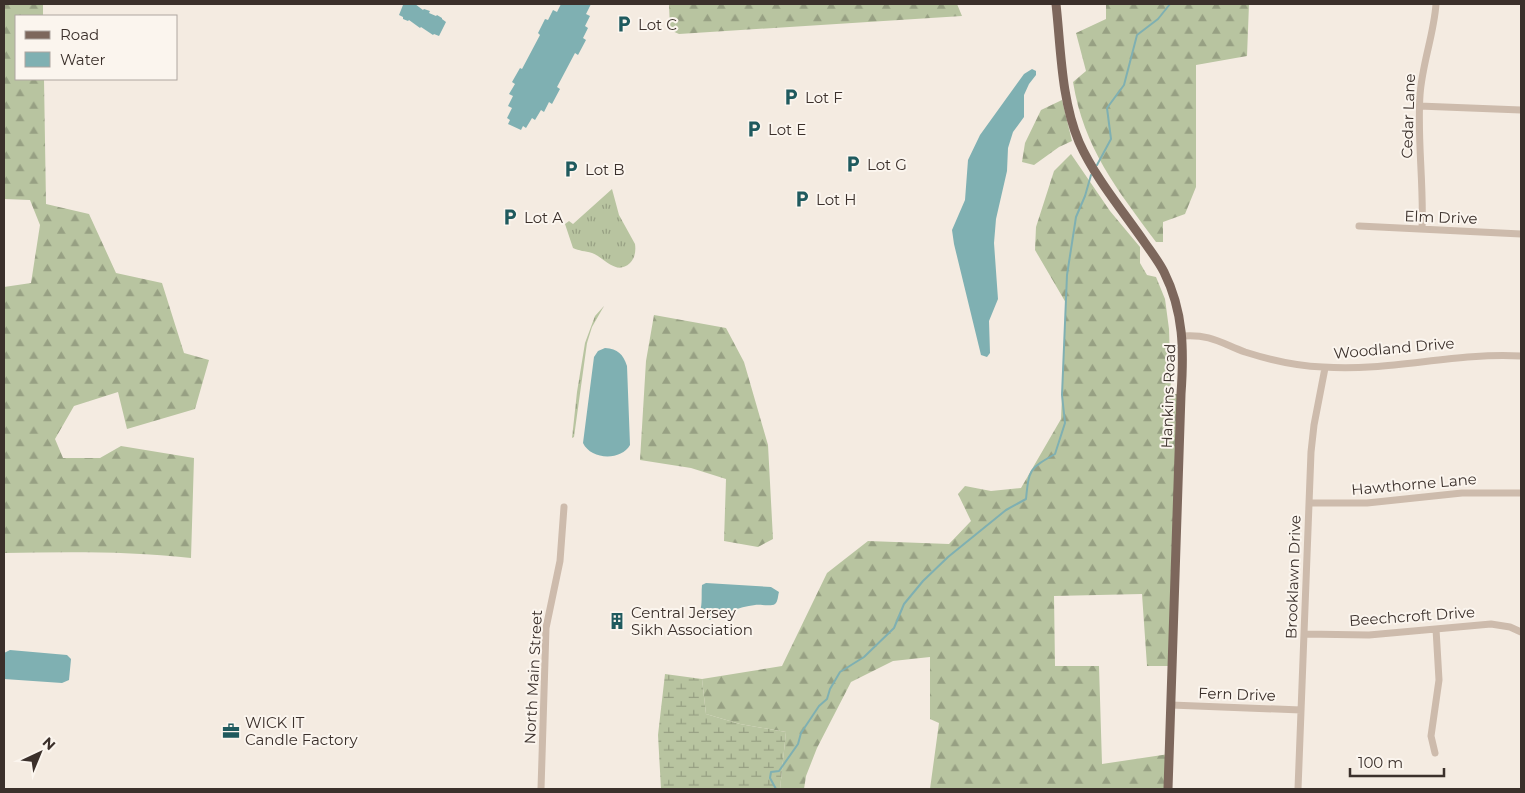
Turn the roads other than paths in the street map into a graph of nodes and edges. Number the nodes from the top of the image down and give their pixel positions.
1 (1056, 4) edge
2 (1436, 4) edge
3 (1419, 106) junction
4 (1521, 110) edge
5 (1359, 226) dead end
6 (1422, 230) junction
7 (1521, 234) edge
8 (1183, 336) junction
9 (1521, 356) edge
10 (1325, 368) junction
11 (1521, 493) edge
12 (1310, 503) junction
13 (564, 507) dead end
14 (1436, 629) junction
15 (1521, 632) edge
16 (1304, 634) junction
17 (1171, 705) junction
18 (1301, 710) junction
19 (1435, 753) dead end
20 (541, 789) edge
21 (1168, 789) edge
22 (1298, 789) edge

1 - 8 main road, Hankins Road
2 - 3 street, Cedar Lane
3 - 4 street
3 - 6 street, Cedar Lane
5 - 6 street, Elm Drive
6 - 7 street, Elm Drive
8 - 10 street, Woodland Drive
8 - 17 main road, Hankins Road
9 - 10 street, Woodland Drive
10 - 12 street, Brooklawn Drive
11 - 12 street, Hawthorne Lane
12 - 16 street, Brooklawn Drive
13 - 20 street, North Main Street
14 - 15 street, Beechcroft Drive
14 - 16 street, Beechcroft Drive
14 - 19 street
16 - 18 street, Brooklawn Drive
17 - 18 street, Fern Drive
17 - 21 main road, Hankins Road
18 - 22 street, Brooklawn Drive

